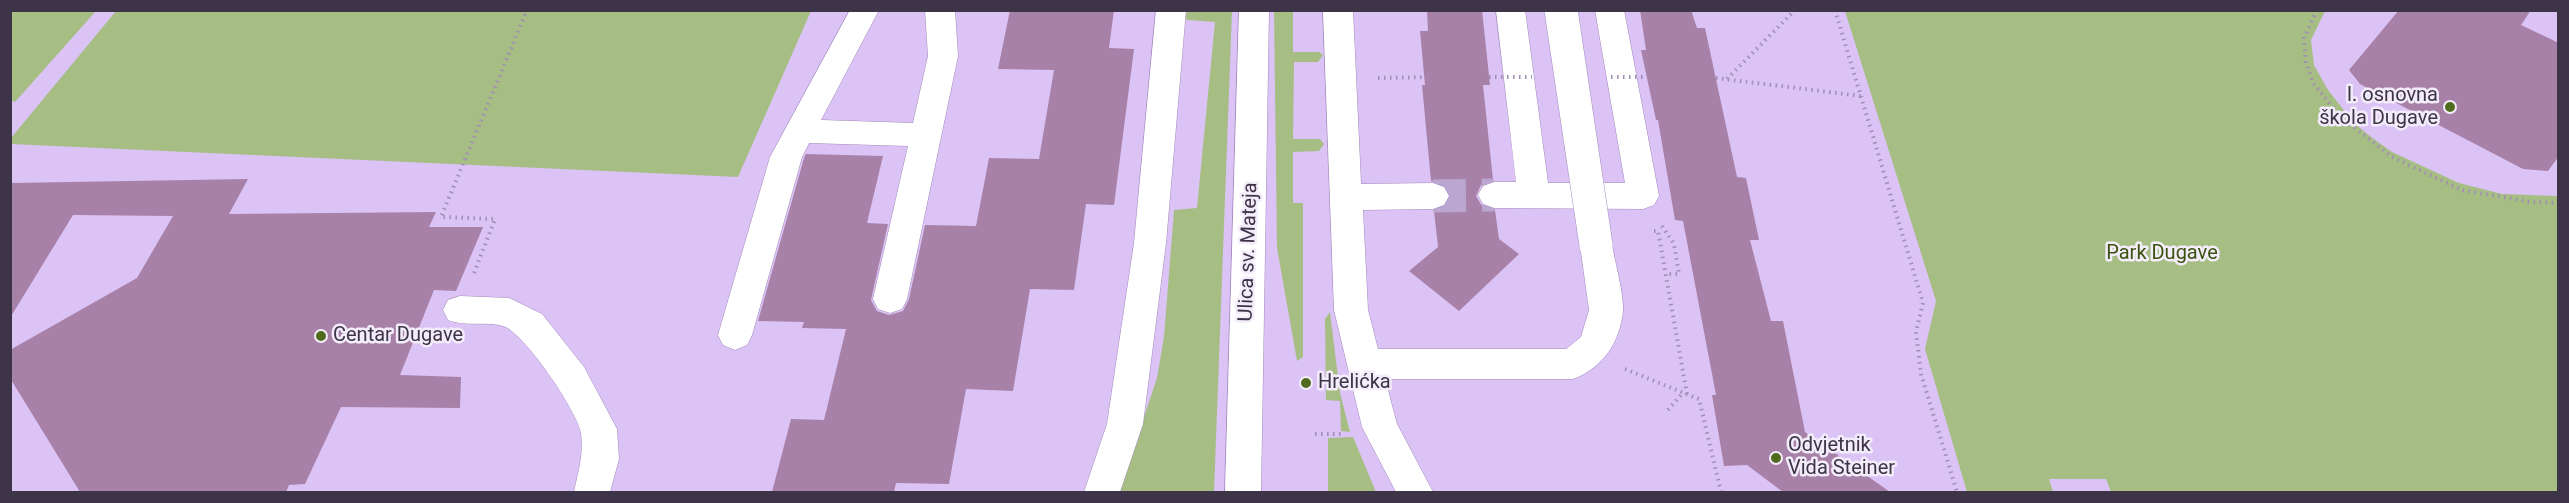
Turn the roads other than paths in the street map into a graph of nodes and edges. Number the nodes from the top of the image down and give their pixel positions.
1 (865, 10) edge
2 (940, 10) edge
3 (1171, 10) edge
4 (1254, 10) edge
5 (1338, 10) edge
6 (1510, 10) edge
7 (1561, 10) edge
8 (1610, 10) edge
9 (800, 131) junction
10 (926, 135) junction
11 (1494, 195) tunnel mouth
12 (1432, 196) tunnel mouth
13 (1534, 196) junction
14 (1346, 197) junction
15 (890, 300) dead end
16 (460, 310) road end
17 (735, 334) dead end
18 (1364, 364) junction
19 (592, 492) edge
20 (1102, 492) edge
21 (1243, 492) edge
22 (1414, 492) edge

1 - 9 street
2 - 10 street
3 - 20 street
4 - 21 street, Ulica sv. Mateja
5 - 14 street
6 - 13 street
7 - 18 street, bridge
8 - 13 street
9 - 10 street
9 - 17 street
10 - 15 street
11 - 13 street
12 - 14 street
14 - 18 street
16 - 19 street
18 - 22 street

